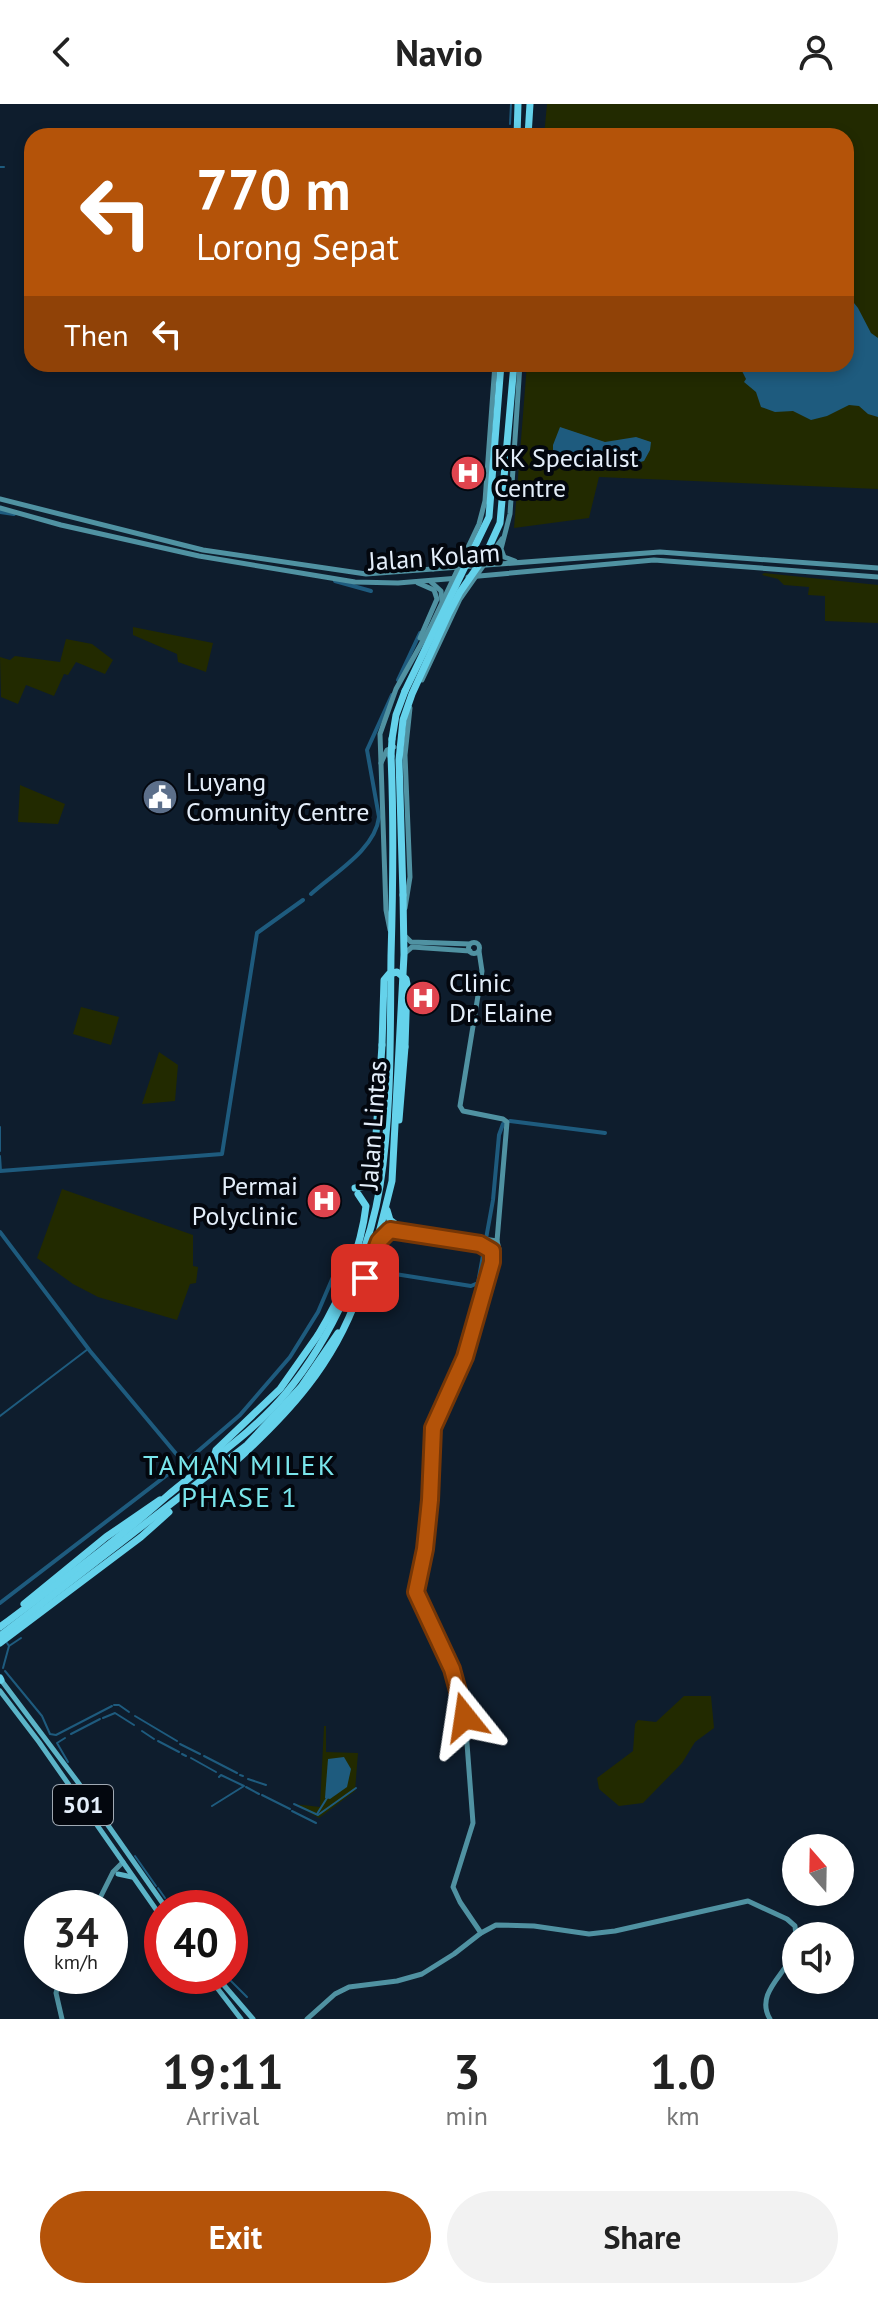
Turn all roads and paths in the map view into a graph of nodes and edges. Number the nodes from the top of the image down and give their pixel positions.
1 (518, 104) edge
2 (530, 104) edge
3 (517, 128) edge
4 (528, 128) edge
5 (494, 372) edge
6 (500, 372) edge
7 (516, 372) edge
8 (517, 372) edge
9 (0, 499) edge
10 (0, 508) edge
11 (476, 532) junction
12 (135, 534) junction
13 (502, 539) junction
14 (140, 543) junction
15 (497, 545) junction
16 (203, 550) junction
17 (467, 550) junction
18 (229, 561) junction
19 (528, 562) junction
20 (503, 565) junction
21 (827, 565) junction
22 (482, 567) junction
23 (459, 568) junction
24 (878, 568) edge
25 (430, 570) junction
26 (516, 572) junction
27 (833, 574) junction
28 (475, 576) junction
29 (878, 577) edge
30 (453, 579) junction
31 (430, 581) junction
32 (412, 582) junction
33 (442, 602) junction
34 (407, 668) junction
35 (381, 764) junction
36 (406, 767) junction
37 (403, 913) junction
38 (392, 933) junction
39 (403, 934) junction
40 (470, 949) junction
41 (479, 951) junction
42 (404, 955) junction
43 (481, 975) junction
44 (379, 1115) junction
45 (396, 1128) junction
46 (383, 1158) junction
47 (382, 1171) junction
48 (357, 1191) junction
49 (387, 1208) junction
50 (397, 1228) junction
51 (489, 1244) junction
52 (375, 1249) junction
53 (361, 1255) junction
54 (358, 1295) junction
55 (335, 1314) junction
56 (320, 1332) junction
57 (168, 1496) junction
58 (175, 1503) junction
59 (156, 1513) junction
60 (0, 1624) edge
61 (0, 1642) edge
62 (0, 1679) edge
63 (0, 1691) edge
64 (123, 1848) junction
65 (125, 1863) junction
66 (135, 1865) junction
67 (118, 1874) junction
68 (136, 1880) junction
69 (107, 1887) junction
70 (105, 1890) edge
71 (153, 1890) edge
72 (144, 1892) edge
73 (790, 1922) edge
74 (481, 1933) junction
75 (782, 1973) edge
76 (56, 1994) edge
77 (222, 1994) edge
78 (231, 1994) edge
79 (62, 2019) edge
80 (241, 2019) edge
81 (253, 2019) edge
82 (307, 2019) edge
83 (770, 2019) edge

1 - 3 highway
2 - 4 highway
5 - 11 main road
6 - 38 highway, Jalan Lintas, bridge
7 - 37 highway, Jalan Lintas, bridge
8 - 13 main road
9 - 12 main road, Jalan Kolam
10 - 14 main road, Jalan Kolam
11 - 15 main road
11 - 17 main road, Jalan Lintas
12 - 14 main road
12 - 16 main road, Jalan Kolam
13 - 15 main road, Jalan Lintas
13 - 19 main road
14 - 18 main road, Jalan Kolam
15 - 22 main road, Jalan Lintas
16 - 18 main road
16 - 25 main road, Jalan Kolam
17 - 23 main road, Jalan Lintas
17 - 25 main road
18 - 32 main road, Jalan Kolam
19 - 20 main road, Jalan Kolam
19 - 21 main road, Jalan Kolam
20 - 22 main road, Jalan Kolam
20 - 26 main road
21 - 24 main road, Jalan Kolam
21 - 27 main road
22 - 23 main road, Jalan Kolam
22 - 28 main road, Jalan Lintas
23 - 25 main road, Jalan Kolam
23 - 30 main road, Jalan Lintas
26 - 27 main road, Jalan Kolam
26 - 28 main road, Jalan Kolam
27 - 29 main road, Jalan Kolam
28 - 30 main road, Jalan Kolam
28 - 36 main road, Jalan Lintas
30 - 31 main road, Jalan Kolam
30 - 33 main road, Jalan Lintas
31 - 32 main road, Jalan Kolam
31 - 33 main road
32 - 34 main road
33 - 34 main road, Jalan Lintas
34 - 35 main road, Jalan Lintas
35 - 36 main road
35 - 38 main road, Jalan Lintas
36 - 37 main road, Jalan Lintas
37 - 39 highway, Jalan Lintas
38 - 46 highway, Jalan Lintas
39 - 40 main road
39 - 42 highway, Jalan Lintas
40 - 41 main road
40 - 41 main road
40 - 42 main road
40 - 43 main road
41 - 43 main road
42 - 45 highway, Jalan Lintas
43 - 51 main road
44 - 45 highway, bridge
44 - 46 highway
44 - 48 highway
45 - 49 highway, Jalan Lintas
46 - 47 highway, Jalan Lintas
47 - 48 highway
47 - 53 highway, Jalan Lintas
48 - 53 highway
48 - 56 highway
49 - 50 highway
49 - 52 highway, Jalan Lintas
50 - 51 main road
50 - 52 highway
51 - 74 main road
52 - 54 highway, Jalan Lintas
53 - 55 highway, Jalan Lintas
54 - 56 highway, bridge
54 - 58 highway, Jalan Lintas
55 - 56 highway
55 - 57 highway, Jalan Lintas
57 - 59 highway, Jalan Lintas
57 - 60 highway, Jalan Lintas
58 - 59 highway, Jalan Lintas
58 - 61 highway, Jalan Lintas
59 - 60 highway, Jalan Lintas
59 - 61 highway, Jalan Lintas
62 - 64 main road, 501
63 - 65 main road, 501
64 - 65 main road
64 - 66 main road, 501
65 - 66 main road
65 - 67 main road
65 - 68 main road, 501
65 - 69 main road
66 - 71 main road, 501
67 - 68 main road
67 - 69 main road
68 - 72 main road, 501
69 - 70 main road
73 - 74 main road
74 - 82 main road
75 - 83 main road
76 - 79 main road
77 - 80 main road
78 - 81 main road

